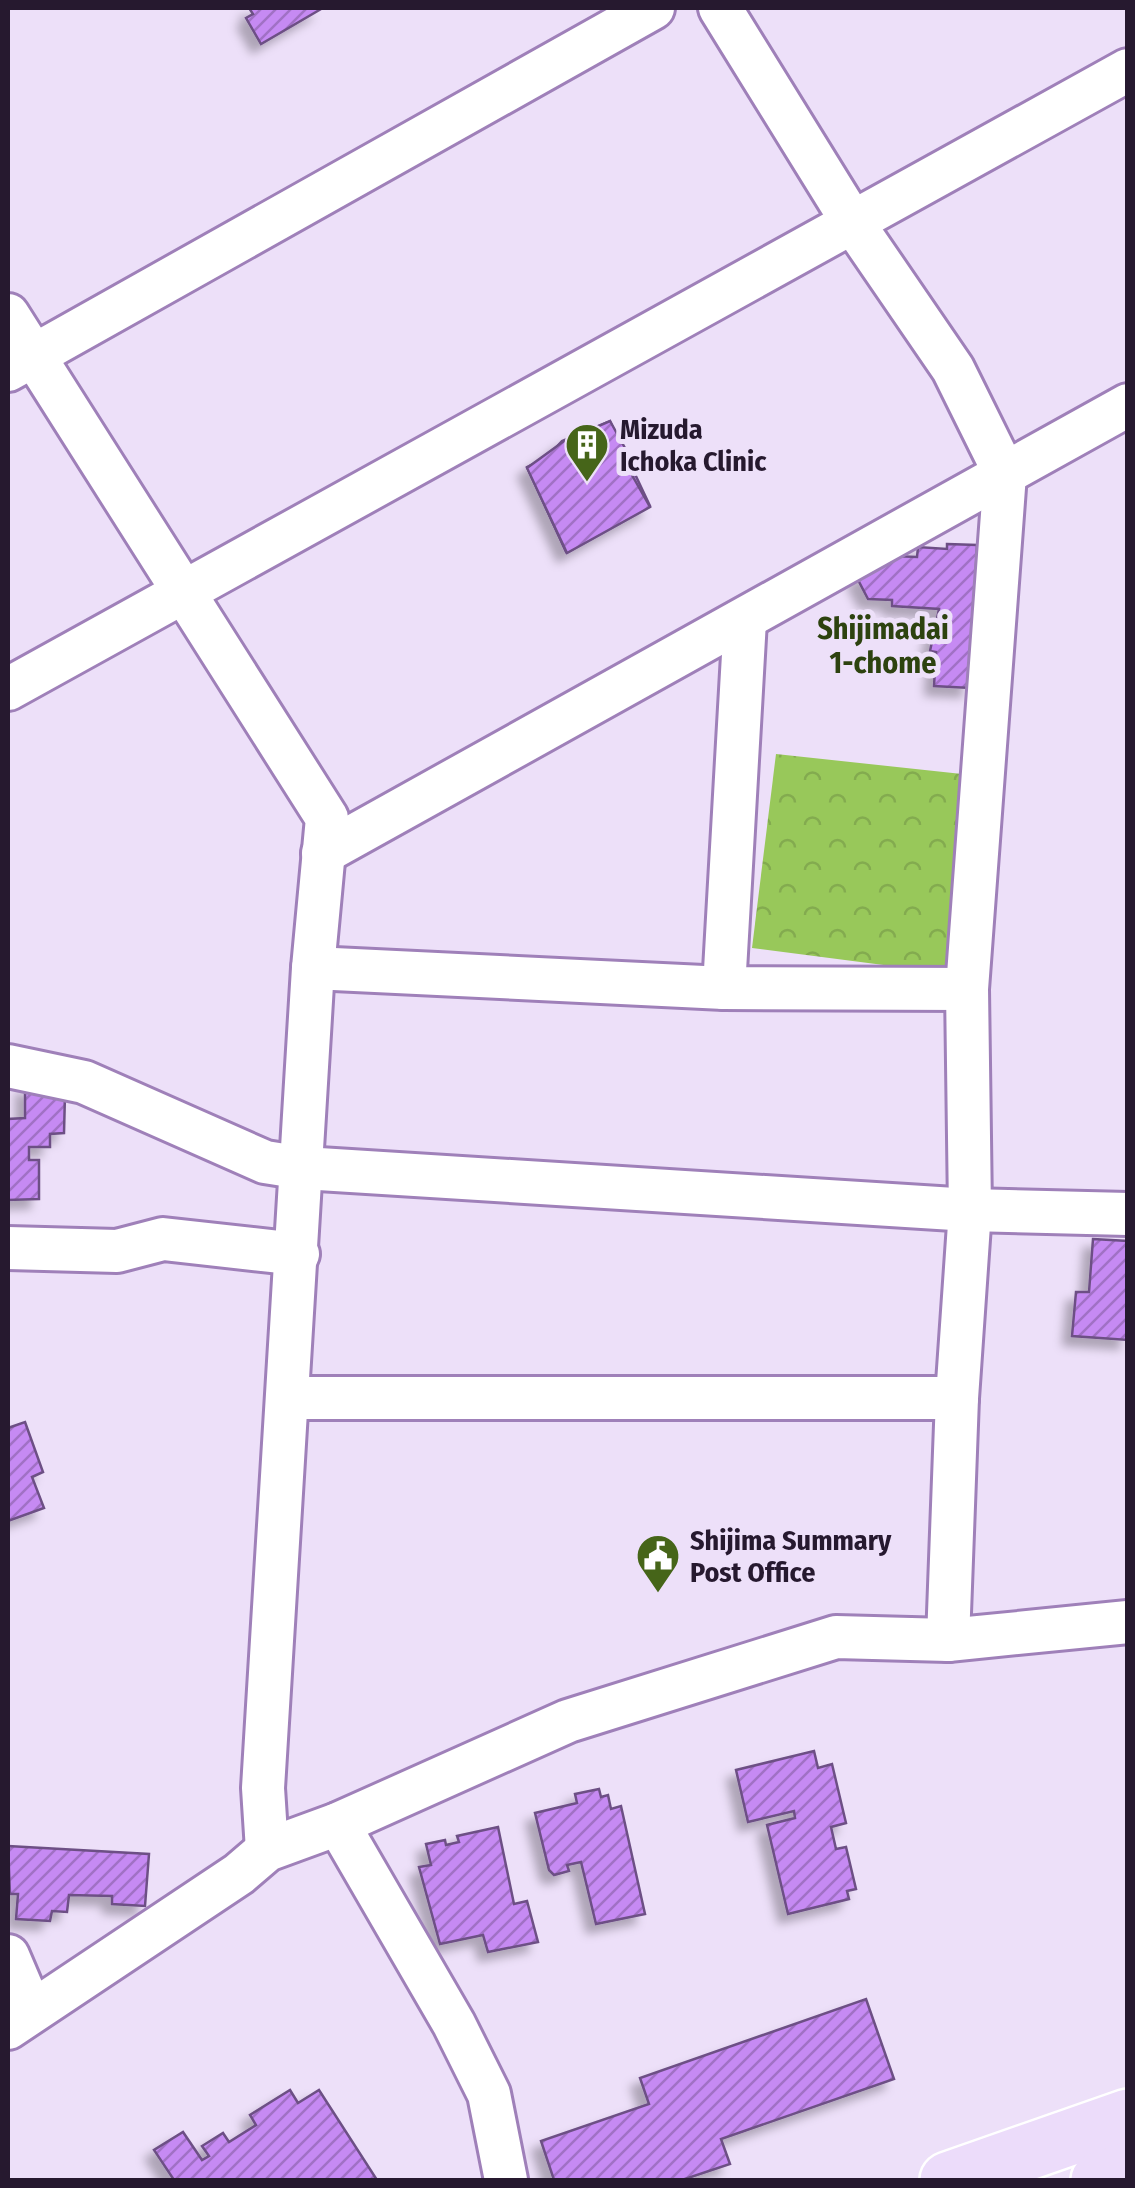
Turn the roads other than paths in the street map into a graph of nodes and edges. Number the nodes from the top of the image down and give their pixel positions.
1 (653, 8) edge
2 (720, 8) edge
3 (1128, 70) edge
4 (853, 223) junction
5 (8, 315) edge
6 (22, 362) edge
7 (1128, 405) edge
8 (1005, 474) junction
9 (184, 593) junction
10 (746, 620) junction
11 (8, 689) edge
12 (323, 853) junction
13 (313, 968) junction
14 (724, 988) junction
15 (966, 989) junction
16 (8, 1066) edge
17 (304, 1168) junction
18 (970, 1210) junction
19 (1128, 1214) edge
20 (8, 1248) edge
21 (298, 1254) junction
22 (288, 1398) junction
23 (957, 1398) junction
24 (1128, 1622) edge
25 (948, 1640) junction
26 (338, 1824) junction
27 (267, 1850) junction
28 (8, 1956) edge
29 (19, 2019) edge
30 (1128, 2117) edge
31 (1128, 2170) edge
32 (506, 2180) edge
33 (948, 2180) edge
34 (1099, 2180) edge

1 - 6 street
2 - 4 street
3 - 4 street
4 - 8 street
4 - 9 street
5 - 6 street
6 - 9 street
7 - 8 street
8 - 10 street
8 - 15 street
9 - 11 street
9 - 12 street
10 - 12 street
10 - 14 street
12 - 13 street
13 - 14 street
13 - 17 street
14 - 15 street
15 - 18 street
16 - 17 street
17 - 18 street
17 - 21 street
18 - 19 street
18 - 23 street
20 - 21 street
21 - 22 street
22 - 23 street
22 - 27 street
23 - 25 street
24 - 25 street
25 - 26 street
26 - 27 street
26 - 32 street
27 - 29 street
28 - 29 street
30 - 33 main road
31 - 34 main road

